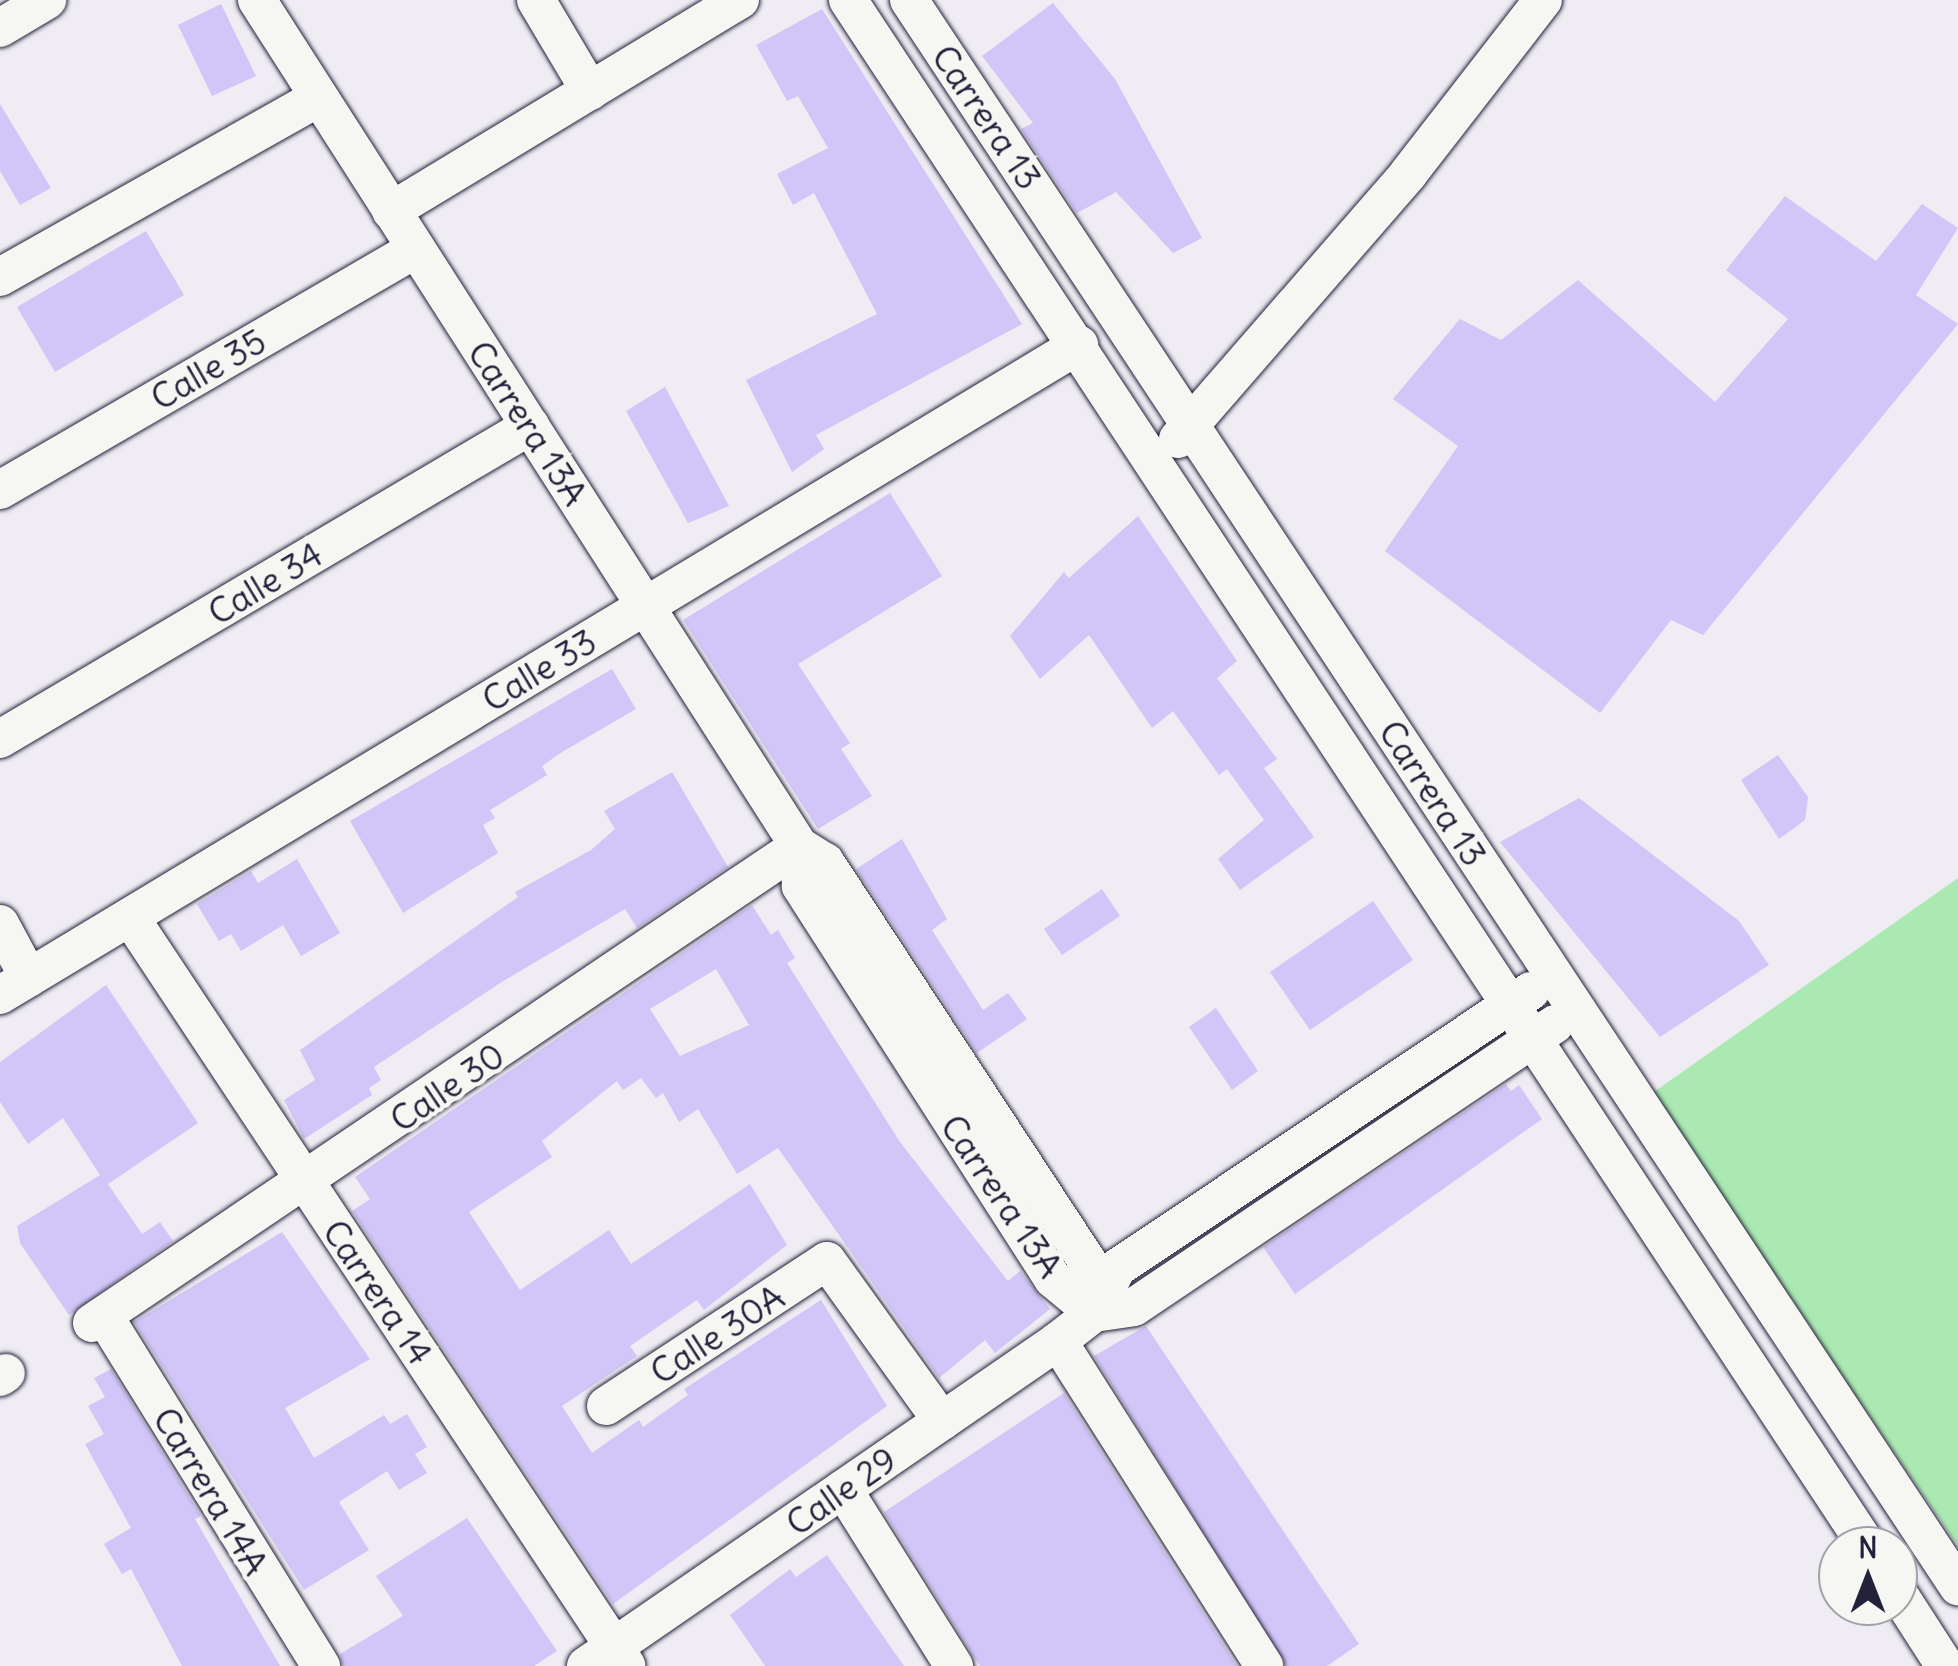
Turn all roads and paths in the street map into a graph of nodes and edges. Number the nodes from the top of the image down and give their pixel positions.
1 (47, 0) edge
2 (256, 0) edge
3 (536, 0) edge
4 (740, 0) edge
5 (848, 0) edge
6 (909, 0) edge
7 (1542, 0) edge
8 (0, 28) edge
9 (590, 91) junction
10 (319, 97) junction
11 (392, 211) junction
12 (416, 249) junction
13 (0, 277) edge
14 (1079, 345) junction
15 (1196, 425) junction
16 (530, 426) junction
17 (1153, 460) junction
18 (0, 490) edge
19 (646, 606) junction
20 (0, 740) edge
21 (799, 846) junction
22 (130, 917) junction
23 (0, 924) edge
24 (1551, 976) junction
25 (14, 986) edge
26 (1513, 1004) junction
27 (1572, 1012) junction
28 (1536, 1037) junction
29 (306, 1184) junction
30 (1094, 1313) junction
31 (98, 1319) joint
32 (1058, 1341) junction
33 (606, 1406) dead end
34 (942, 1422) junction
35 (844, 1489) junction
36 (1854, 1526) edge
37 (1958, 1586) edge
38 (1918, 1625) edge
39 (609, 1660) edge
40 (320, 1666) edge
41 (954, 1666) edge
42 (1264, 1666) edge
43 (1945, 1666) edge

1 - 8 street
2 - 10 street, Carrera 13A
3 - 9 street
4 - 9 street
5 - 14 street, Carrera 13
6 - 15 street, Carrera 13
7 - 15 street
9 - 11 street
10 - 11 street, Carrera 13A
10 - 13 street
11 - 12 street, Carrera 13A
12 - 16 street, Carrera 13A
12 - 18 street, Calle 35
14 - 17 street, Carrera 13
14 - 19 street, Calle 33
15 - 17 street
15 - 24 street, Carrera 13
16 - 19 street, Carrera 13A
16 - 20 street, Calle 34
17 - 26 street, Carrera 13
19 - 21 street, Carrera 13A
19 - 22 street, Calle 33
21 - 29 street, Calle 30
21 - 30 street, Carrera 13A
22 - 25 street, Calle 33
22 - 29 street, Carrera 14
23 - 25 street
24 - 26 street, Calle 29
24 - 27 street, Carrera 13
26 - 28 street, Carrera 13
26 - 30 street, Calle 29
27 - 28 street, Calle 29
27 - 37 street, Carrera 13
28 - 30 street, Calle 29
28 - 36 street, Carrera 13
29 - 31 street, Calle 30
29 - 39 street, Carrera 14
30 - 32 street, Calle 29
31 - 40 street, Carrera 14A
32 - 34 street, Calle 29
32 - 42 street
33 - 34 street, Calle 30A
34 - 35 street, Calle 29
35 - 39 street, Calle 29
35 - 41 street
38 - 43 street

